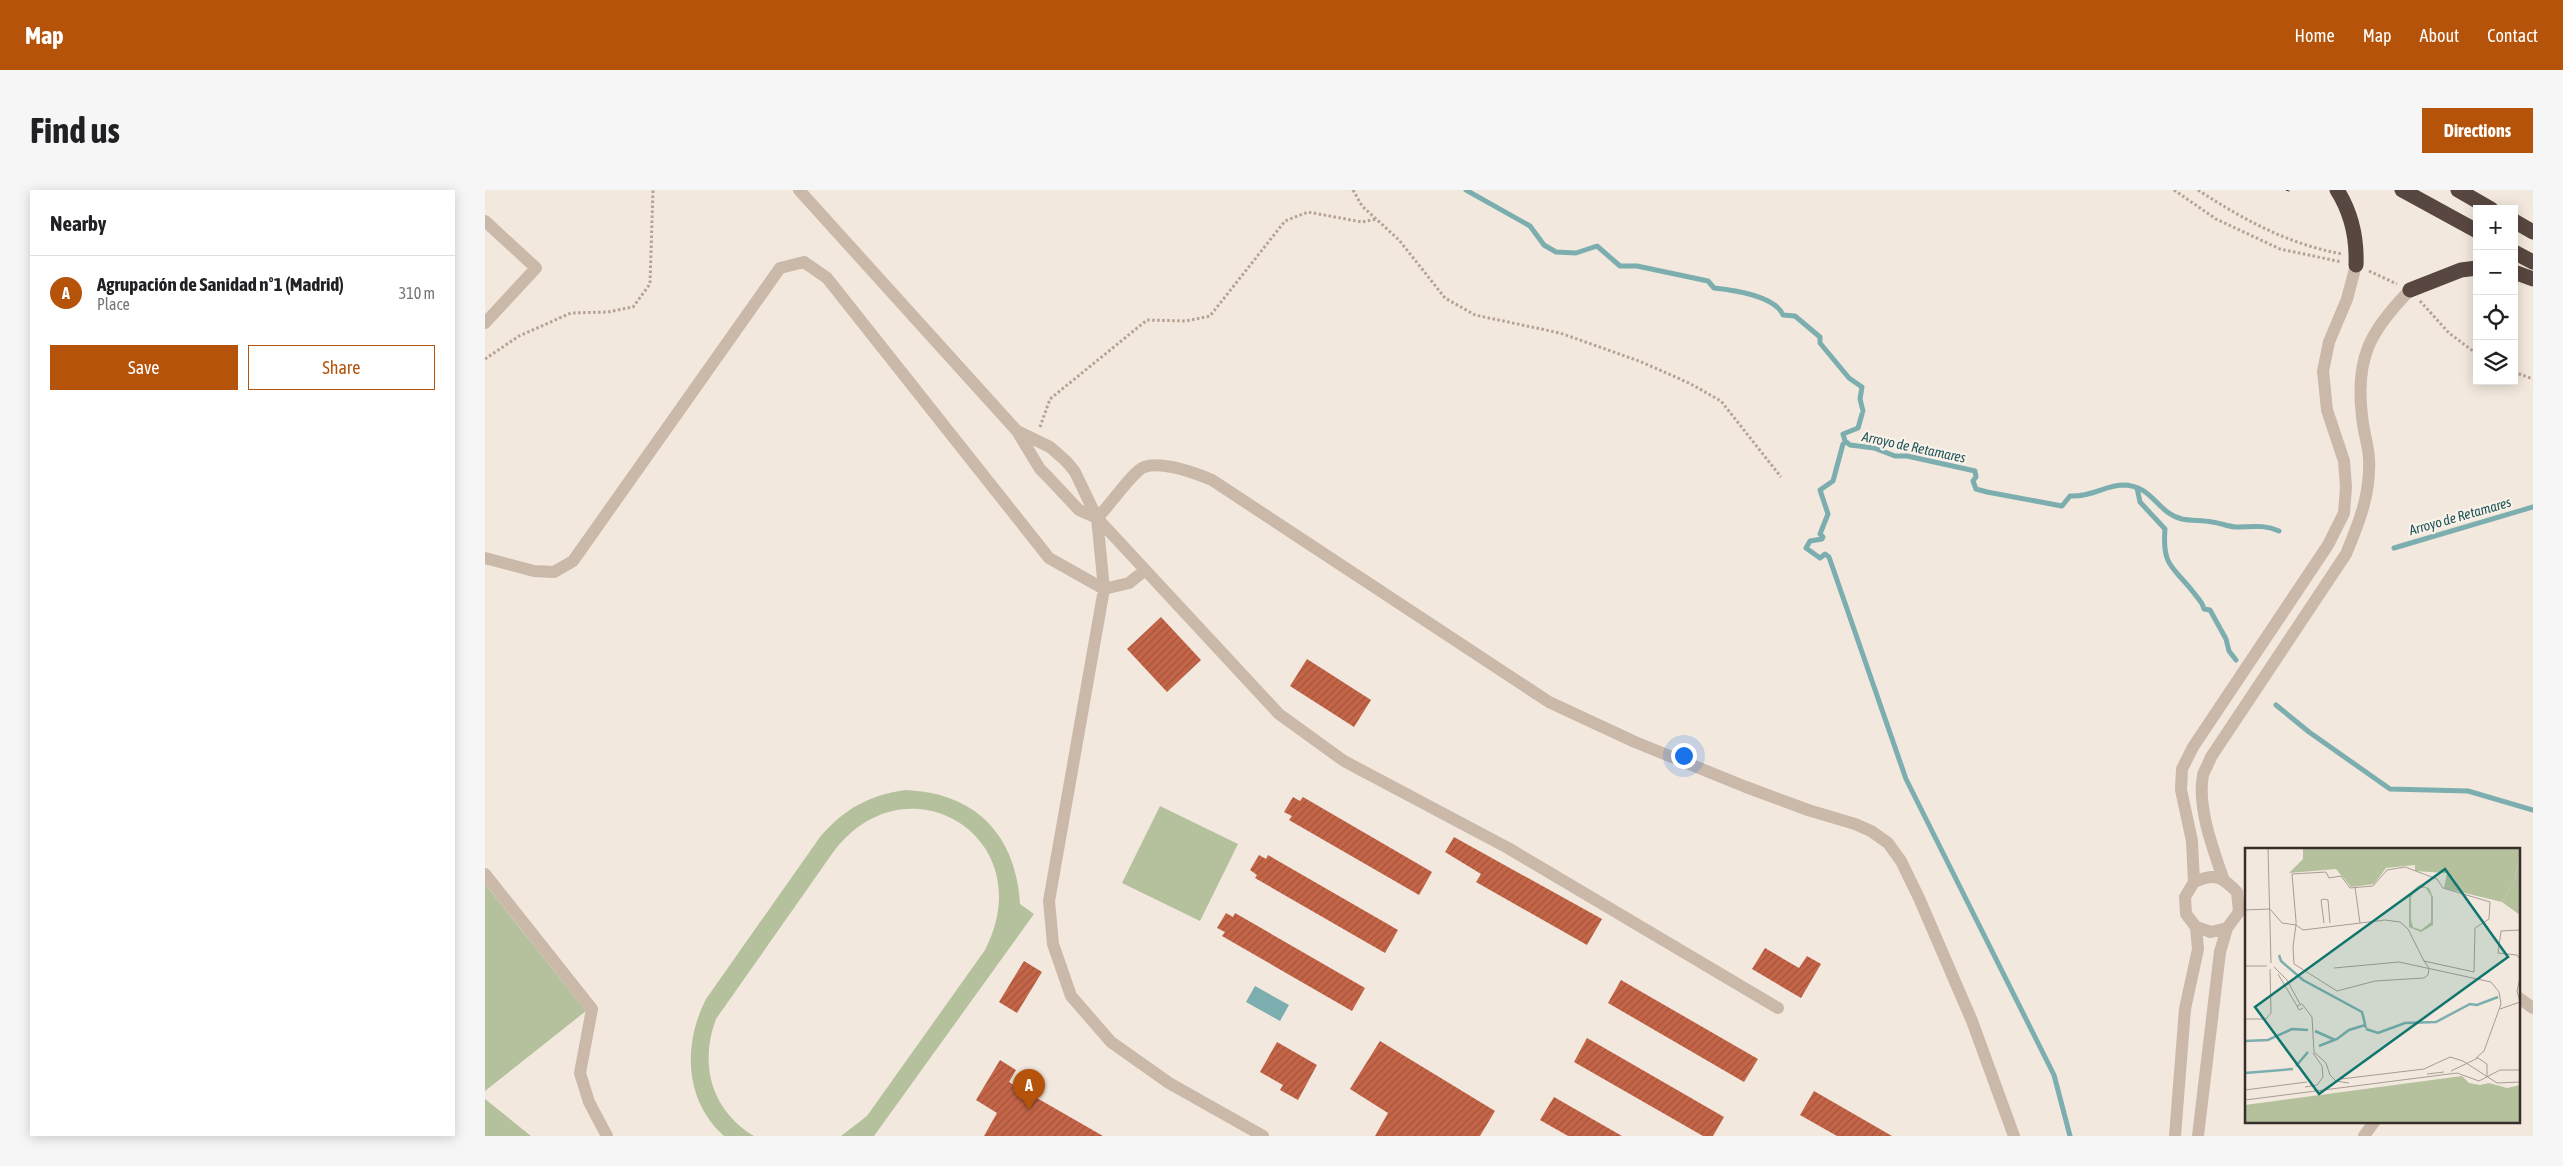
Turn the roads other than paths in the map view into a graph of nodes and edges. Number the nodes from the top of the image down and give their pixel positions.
1 (799, 190) edge
2 (2337, 190) edge
3 (2402, 190) edge
4 (2457, 190) edge
5 (2484, 205) edge
6 (485, 221) edge
7 (2518, 224) edge
8 (2473, 229) edge
9 (2533, 232) edge
10 (2518, 254) edge
11 (2356, 261) joint
12 (2533, 262) edge
13 (2473, 268) edge
14 (2518, 273) edge
15 (2533, 279) edge
16 (2410, 290) joint
17 (485, 324) edge
18 (1017, 431) junction
19 (1097, 518) junction
20 (485, 558) edge
21 (1144, 571) junction
22 (1104, 589) junction
23 (2182, 769) junction
24 (2203, 774) junction
25 (485, 874) edge
26 (2223, 878) junction
27 (2194, 882) junction
28 (2196, 927) junction
29 (2227, 928) junction
30 (2521, 999) edge
31 (1777, 1008) dead end
32 (2533, 1008) edge
33 (2373, 1124) edge
34 (607, 1136) edge
35 (1263, 1136) edge
36 (2014, 1136) edge
37 (2175, 1136) edge
38 (2198, 1136) edge
39 (2365, 1136) edge

1 - 18 street
2 - 11 highway
3 - 8 highway
4 - 5 highway
6 - 17 street
7 - 9 highway
10 - 12 highway
11 - 23 street
13 - 16 highway
14 - 15 highway
16 - 24 street
18 - 19 street
18 - 19 street
19 - 21 street
19 - 22 street
19 - 36 street
20 - 22 street
21 - 22 street
21 - 31 street
22 - 35 street
23 - 24 street
23 - 27 street
24 - 26 street
25 - 34 street
26 - 27 street
26 - 29 street
27 - 28 street
28 - 29 street
28 - 37 street
29 - 38 street
30 - 32 street
33 - 39 street

